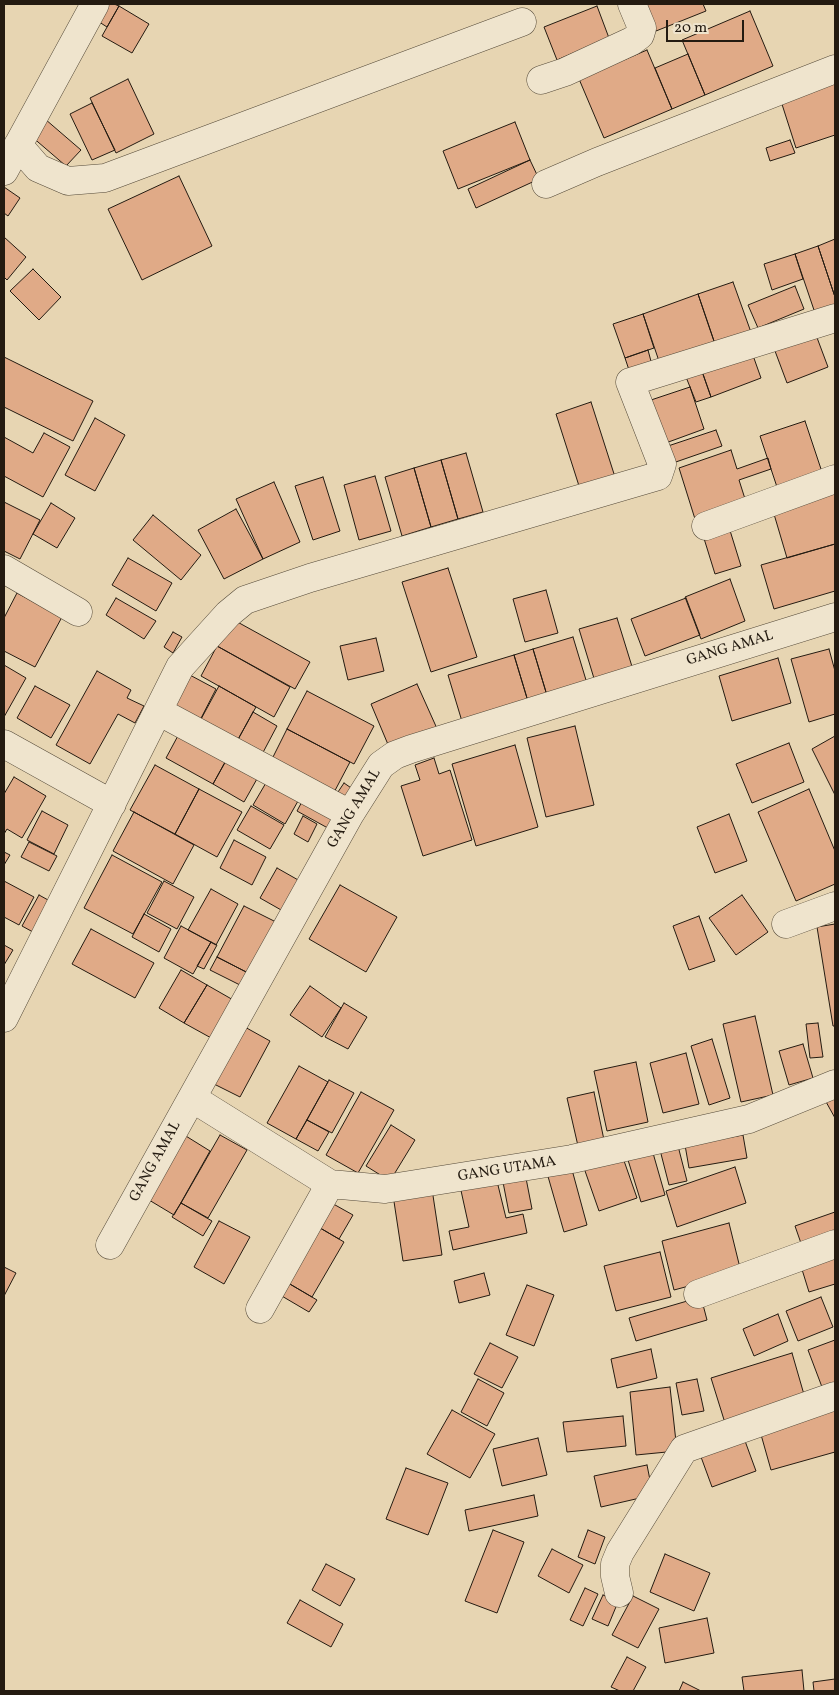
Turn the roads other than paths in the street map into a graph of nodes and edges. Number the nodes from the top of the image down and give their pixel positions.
1 (95, 4) edge
2 (632, 4) edge
3 (522, 22) dead end
4 (835, 69) edge
5 (541, 80) dead end
6 (18, 145) junction
7 (4, 171) edge
8 (546, 184) dead end
9 (835, 318) edge
10 (835, 479) edge
11 (706, 526) dead end
12 (4, 569) edge
13 (78, 612) dead end
14 (835, 617) edge
15 (158, 711) junction
16 (4, 744) edge
17 (112, 804) junction
18 (350, 814) junction
19 (835, 906) edge
20 (786, 924) dead end
21 (4, 1018) edge
22 (835, 1084) edge
23 (192, 1098) junction
24 (330, 1184) junction
25 (835, 1244) edge
26 (110, 1245) dead end
27 (698, 1294) dead end
28 (260, 1309) dead end
29 (835, 1396) edge
30 (619, 1593) dead end

1 - 6 street
2 - 5 street
3 - 6 street
4 - 8 street
6 - 7 street
9 - 15 street
10 - 11 street
12 - 13 street
14 - 18 street, GANG AMAL
15 - 17 street
15 - 18 street
16 - 17 street
17 - 21 street
18 - 23 street, GANG AMAL
19 - 20 street
22 - 24 street, GANG UTAMA
23 - 24 street, GANG UTAMA
23 - 26 street, GANG AMAL
24 - 28 street
25 - 27 street
29 - 30 street

